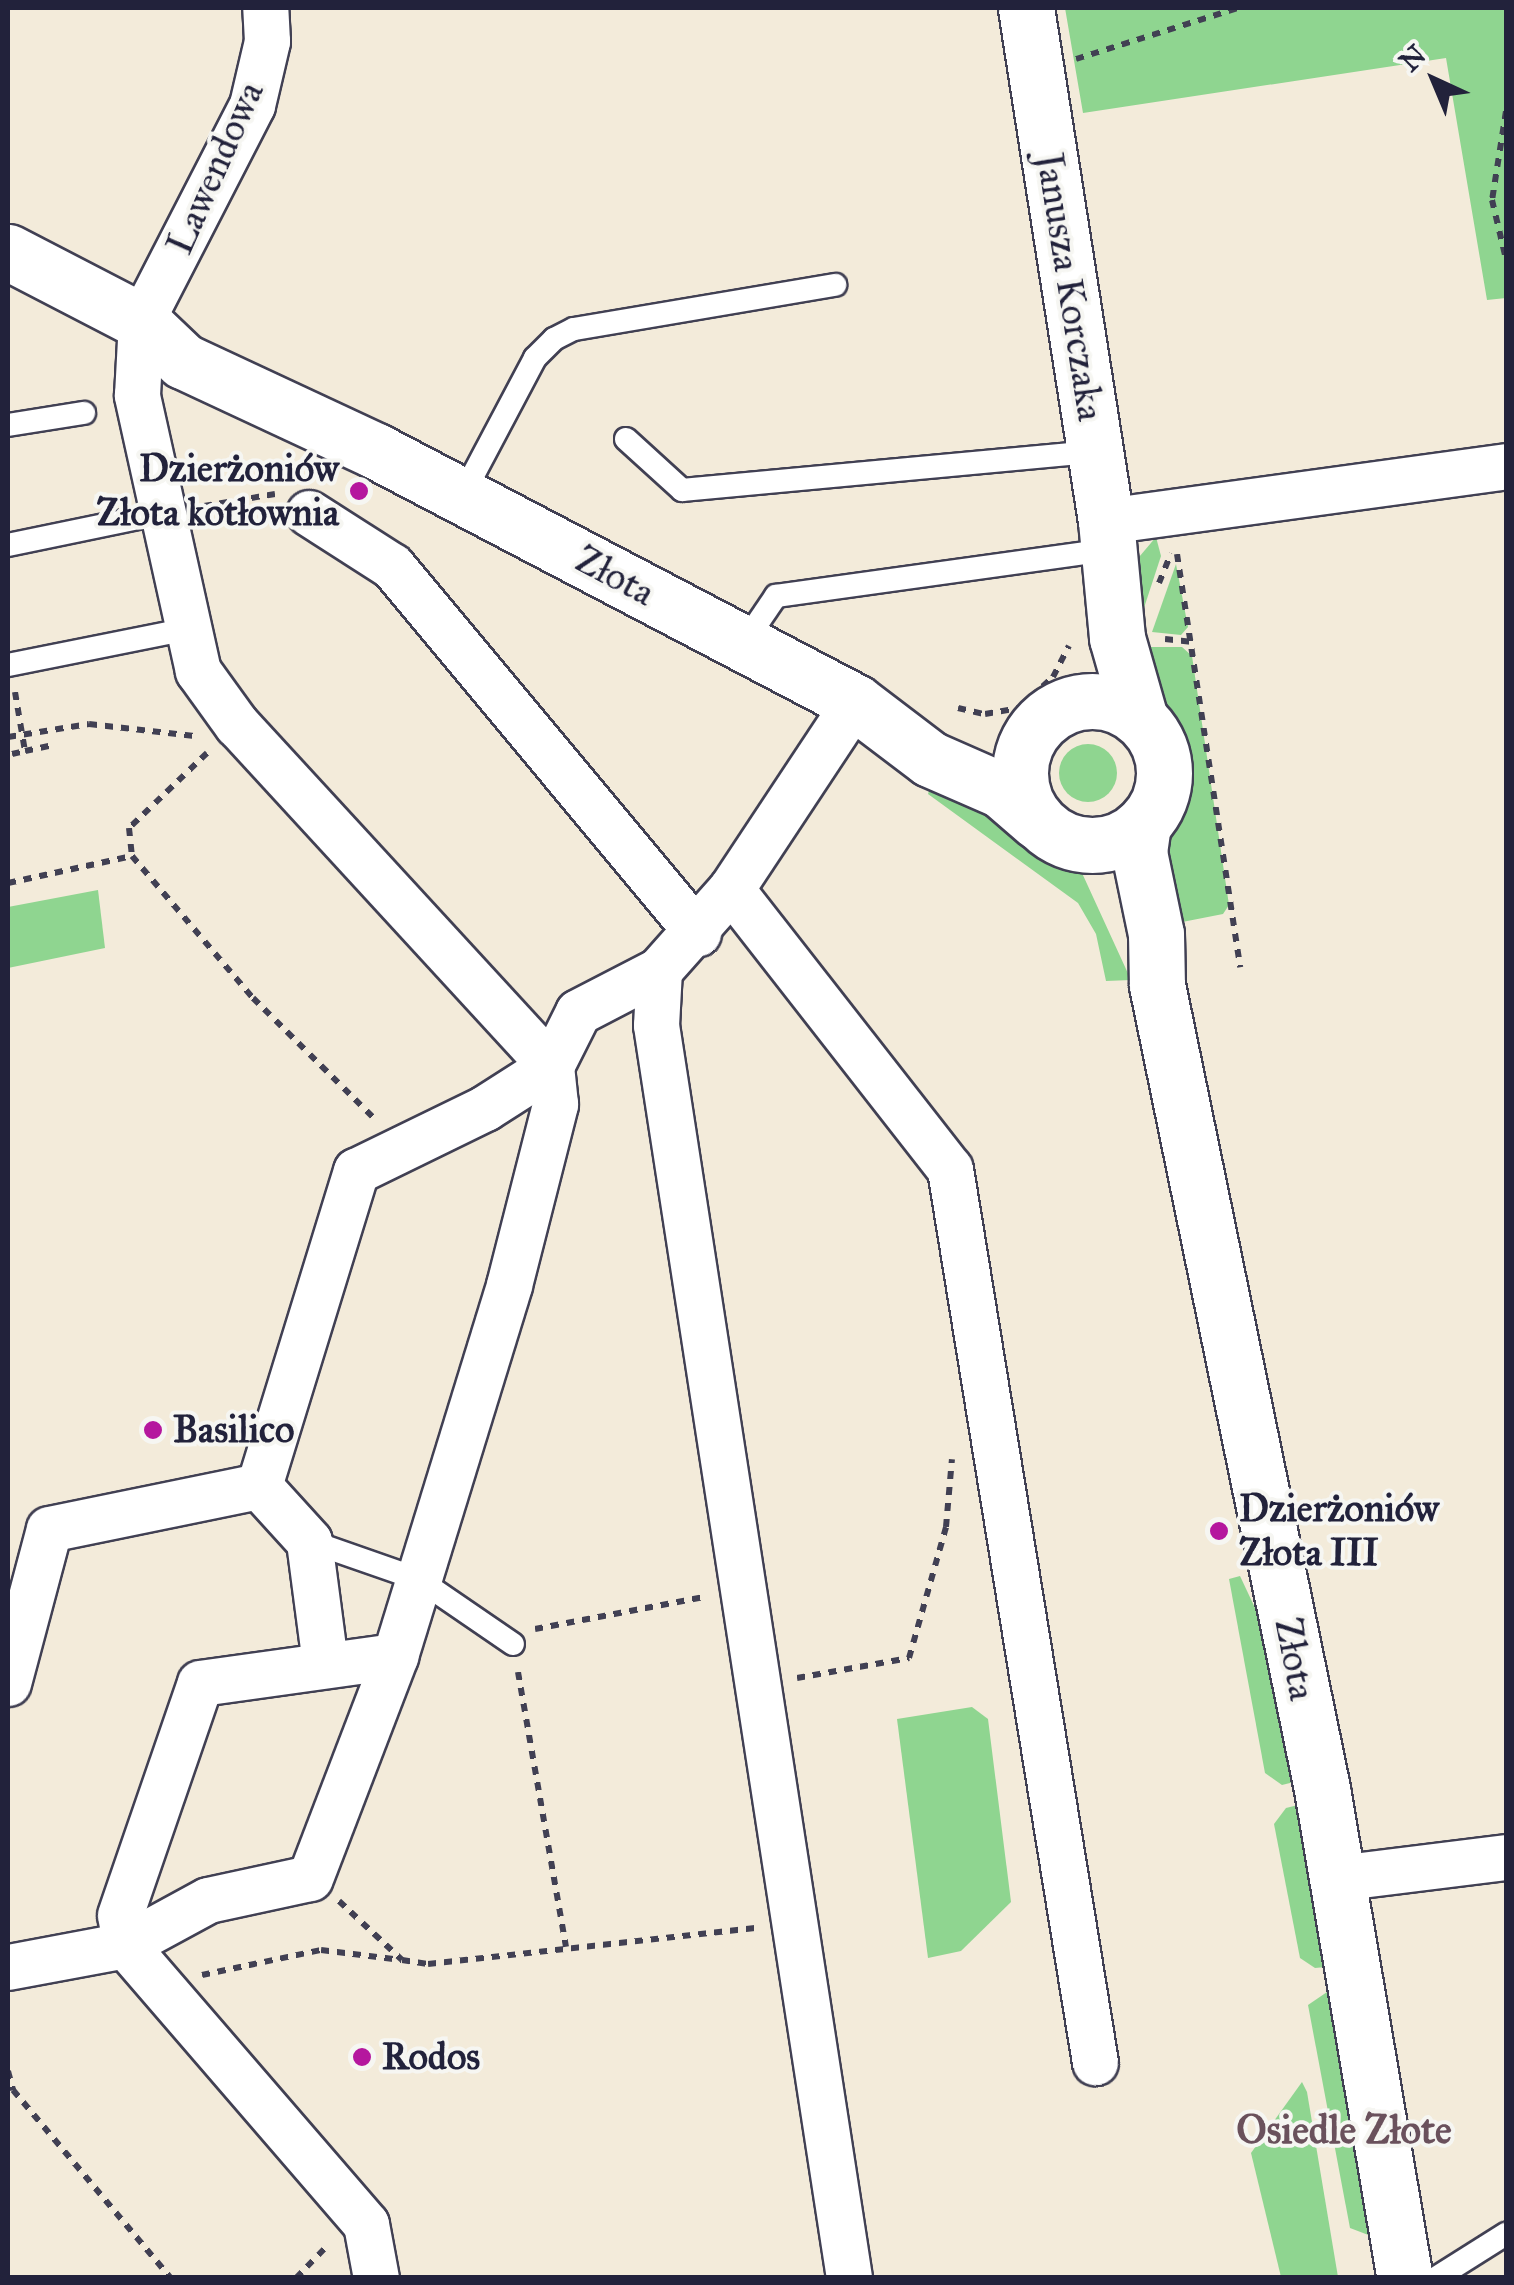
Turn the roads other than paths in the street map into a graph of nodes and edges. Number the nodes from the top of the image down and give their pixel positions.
1 (265, 8) edge
2 (1026, 8) edge
3 (8, 252) edge
4 (835, 285) dead end
5 (140, 322) junction
6 (84, 414) dead end
7 (8, 425) edge
8 (626, 439) dead end
9 (1095, 452) junction
10 (1506, 466) edge
11 (462, 496) junction
12 (293, 503) road end
13 (163, 513) junction
14 (8, 545) edge
15 (1106, 546) junction
16 (188, 629) junction
17 (744, 643) junction
18 (8, 665) edge
19 (855, 702) junction
20 (1140, 720) junction
21 (1042, 722) junction
22 (1144, 824) junction
23 (1046, 828) junction
24 (731, 889) junction
25 (698, 933) junction
26 (659, 970) junction
27 (1157, 986) junction
28 (551, 1066) junction
29 (259, 1486) junction
30 (309, 1541) junction
31 (418, 1579) junction
32 (22, 1582) edge
33 (513, 1644) road end
34 (395, 1656) junction
35 (324, 1662) junction
36 (8, 1683) edge
37 (1506, 1857) edge
38 (1338, 1878) junction
39 (125, 1946) junction
40 (8, 1967) edge
41 (1095, 2062) dead end
42 (1506, 2234) edge
43 (376, 2278) edge
44 (848, 2278) edge
45 (1406, 2278) edge
46 (1436, 2278) edge

1 - 5 street, Lawendowa
2 - 9 street, Janusza Korczaka
3 - 5 street, Złota
4 - 11 lane
5 - 11 street, Złota
5 - 13 street
6 - 7 lane
8 - 9 lane
9 - 15 street, Janusza Korczaka
10 - 15 street
11 - 17 street, Złota
12 - 25 street
13 - 14 lane
13 - 16 street
15 - 17 lane
15 - 20 street, Janusza Korczaka
15 - 21 street, Janusza Korczaka
16 - 18 lane
16 - 28 street
17 - 19 street, Złota
19 - 21 street, Złota
19 - 23 street, Złota
19 - 24 street
20 - 21 street
20 - 22 street
21 - 23 street
22 - 23 street
22 - 27 street, Złota
23 - 27 street, Złota
24 - 25 street
24 - 41 street
25 - 26 street
26 - 28 street
26 - 44 street
27 - 38 street, Złota
28 - 29 street
28 - 31 street
29 - 30 street
29 - 32 street
30 - 31 lane
30 - 35 street
31 - 33 lane
31 - 34 street
32 - 36 street
34 - 35 street
34 - 39 street
35 - 39 street
37 - 38 street
38 - 45 street, Złota
39 - 40 street
39 - 43 street
42 - 46 lane

